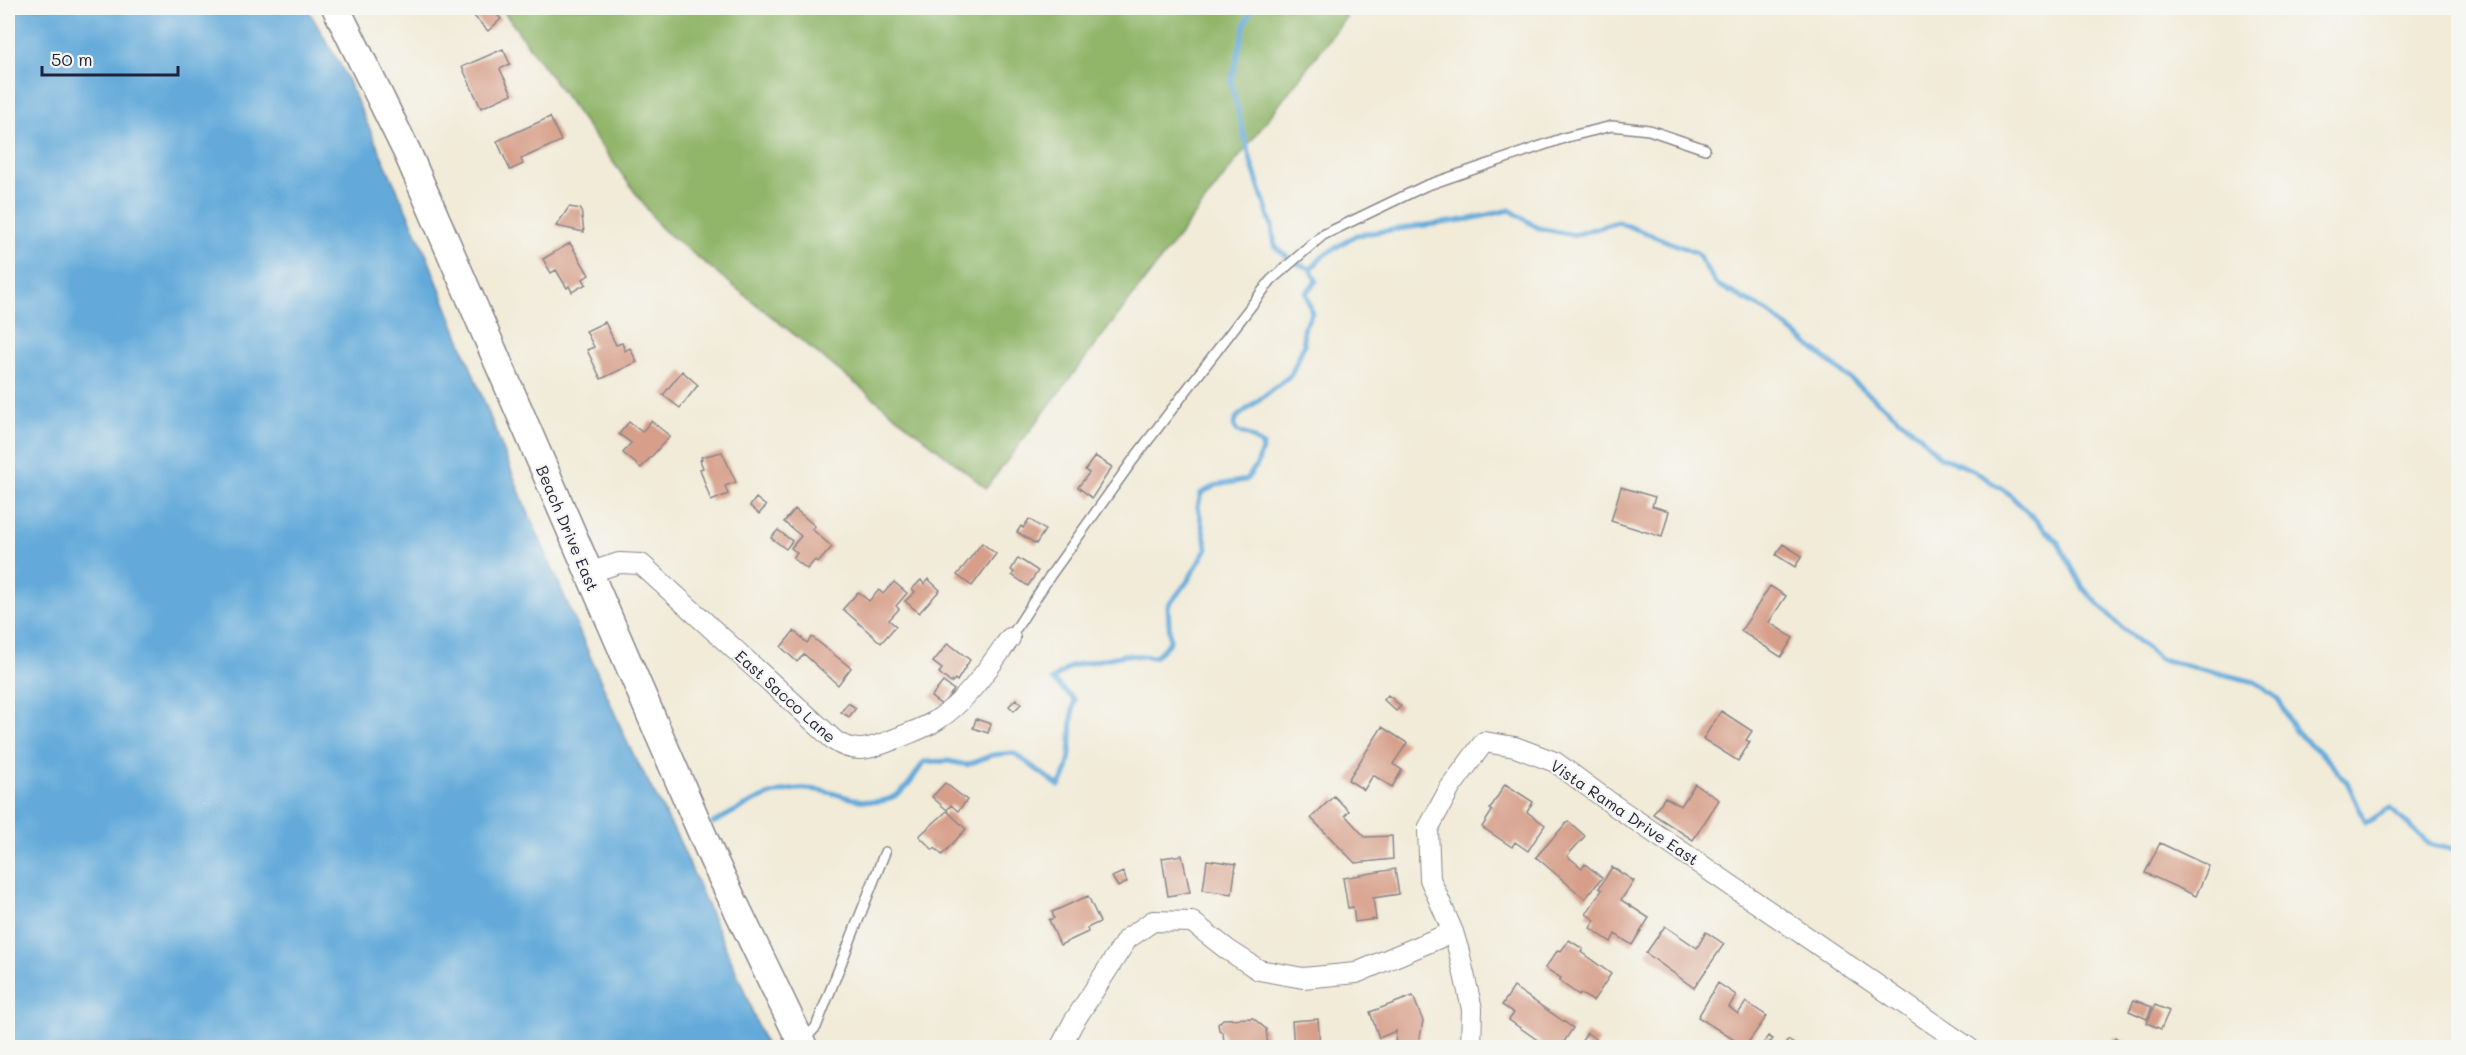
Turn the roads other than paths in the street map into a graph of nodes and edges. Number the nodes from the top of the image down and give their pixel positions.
1 (336, 8) edge
2 (1706, 149) dead end
3 (588, 573) junction
4 (1010, 638) joint
5 (885, 852) dead end
6 (1453, 932) junction
7 (803, 1045) edge
8 (1060, 1047) edge
9 (1471, 1047) edge
10 (1969, 1047) edge

1 - 3 main road, Beach Drive East
2 - 4 lane
3 - 4 street, East Sacco Lane
3 - 7 main road, Beach Drive East
5 - 7 lane
6 - 8 street
6 - 9 street, Vista Rama Drive East
6 - 10 street, Vista Rama Drive East

